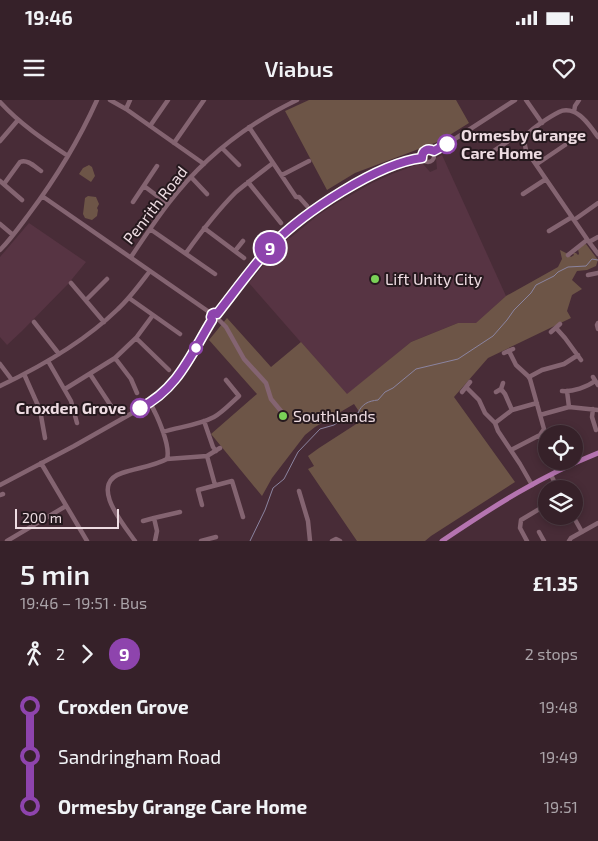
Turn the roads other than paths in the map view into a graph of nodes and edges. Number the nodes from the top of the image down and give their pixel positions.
1 (97, 100) edge
2 (110, 100) edge
3 (130, 100) edge
4 (168, 100) edge
5 (204, 100) edge
6 (297, 100) edge
7 (514, 100) edge
8 (526, 100) edge
9 (579, 100) edge
10 (0, 102) edge
11 (126, 109) junction
12 (574, 112) junction
13 (18, 120) junction
14 (542, 123) junction
15 (150, 126) junction
16 (249, 127) junction
17 (598, 137) edge
18 (525, 139) junction
19 (0, 141) edge
20 (174, 143) junction
21 (565, 145) dead end
22 (222, 148) junction
23 (434, 151) junction
24 (492, 152) dead end
25 (68, 156) junction
26 (422, 158) junction
27 (309, 161) dead end
28 (273, 163) junction
29 (204, 164) junction
30 (536, 164) junction
31 (239, 165) dead end
32 (157, 166) dead end
33 (41, 171) dead end
34 (282, 175) junction
35 (190, 177) junction
36 (546, 179) junction
37 (2, 182) edge
38 (248, 182) junction
39 (144, 186) junction
40 (207, 194) dead end
41 (523, 194) dead end
42 (42, 196) junction
43 (22, 200) dead end
44 (133, 202) dead end
45 (598, 203) edge
46 (168, 204) junction
47 (307, 206) dead end
48 (573, 218) junction
49 (281, 223) dead end
50 (0, 224) edge
51 (204, 228) junction
52 (150, 229) junction
53 (549, 231) dead end
54 (13, 235) junction
55 (598, 237) edge
56 (243, 241) dead end
57 (588, 241) junction
58 (0, 250) edge
59 (235, 251) junction
60 (186, 253) junction
61 (598, 254) edge
62 (242, 255) dead end
63 (568, 255) dead end
64 (130, 257) junction
65 (150, 271) junction
66 (598, 273) edge
67 (215, 274) dead end
68 (590, 276) dead end
69 (107, 278) dead end
70 (71, 283) dead end
71 (129, 298) junction
72 (86, 300) junction
73 (153, 315) junction
74 (215, 317) junction
75 (34, 322) dead end
76 (104, 322) junction
77 (598, 323) edge
78 (560, 324) dead end
79 (556, 328) junction
80 (598, 329) edge
81 (551, 332) dead end
82 (180, 334) dead end
83 (136, 338) junction
84 (509, 351) dead end
85 (59, 354) junction
86 (578, 355) junction
87 (115, 358) junction
88 (581, 360) dead end
89 (48, 361) junction
90 (0, 364) edge
91 (169, 370) dead end
92 (24, 374) junction
93 (90, 374) junction
94 (529, 377) junction
95 (12, 380) junction
96 (226, 380) dead end
97 (596, 381) edge
98 (470, 382) dead end
99 (503, 383) dead end
100 (0, 386) edge
101 (466, 387) junction
102 (500, 388) junction
103 (65, 389) junction
104 (462, 392) dead end
105 (496, 392) dead end
106 (137, 393) dead end
107 (150, 403) junction
108 (537, 403) junction
109 (569, 407) junction
110 (113, 409) dead end
111 (512, 410) junction
112 (595, 410) edge
113 (281, 411) dead end
114 (540, 415) junction
115 (204, 421) junction
116 (77, 423) dead end
117 (495, 423) junction
118 (543, 425) edge
119 (596, 430) dead end
120 (163, 432) junction
121 (538, 436) edge
122 (45, 438) dead end
123 (511, 450) junction
124 (598, 453) edge
125 (207, 456) junction
126 (167, 459) junction
127 (41, 463) junction
128 (551, 475) junction
129 (554, 480) edge
130 (0, 485) edge
131 (215, 485) junction
132 (532, 485) junction
133 (300, 491) dead end
134 (202, 505) dead end
135 (66, 506) junction
136 (538, 510) edge
137 (180, 512) dead end
138 (243, 517) dead end
139 (154, 518) junction
140 (143, 521) dead end
141 (598, 523) edge
142 (578, 525) edge
143 (539, 532) dead end
144 (582, 532) junction
145 (216, 537) dead end
146 (7, 541) edge
147 (87, 541) edge
148 (135, 541) edge
149 (155, 541) edge
150 (201, 541) edge
151 (310, 541) edge
152 (332, 541) edge
153 (340, 541) edge
154 (442, 541) edge
155 (527, 541) edge
156 (544, 541) edge
157 (569, 541) edge

1 - 25 street
2 - 11 street
3 - 11 street
4 - 15 street
5 - 20 street
6 - 16 street, Penrith Road
7 - 23 street
8 - 14 street
9 - 12 street
10 - 13 street
11 - 15 street
12 - 14 street
12 - 17 street
13 - 19 street
13 - 25 street
14 - 18 street
15 - 20 street
16 - 22 street, Penrith Road
16 - 28 street
18 - 24 street
18 - 30 street
20 - 29 street
21 - 30 street
22 - 29 street, Penrith Road
22 - 31 street
23 - 26 street
23 - 26 street
25 - 42 street
26 - 74 street
27 - 34 street
28 - 34 street
28 - 38 street
29 - 35 street, Penrith Road
30 - 36 street
32 - 39 street
33 - 37 street
34 - 47 street
35 - 40 street
35 - 46 street, Penrith Road
36 - 41 street
36 - 48 street
37 - 43 street
38 - 49 street
38 - 51 street
39 - 44 street
39 - 46 street
42 - 54 street
42 - 64 street
45 - 48 street
46 - 52 street, Penrith Road
48 - 53 street
48 - 57 street
50 - 54 street
51 - 59 street
51 - 60 street
52 - 60 street
52 - 64 street, Penrith Road
54 - 58 street
55 - 57 street
56 - 59 street
57 - 61 street
57 - 63 street
59 - 62 street
60 - 67 street
64 - 65 street
65 - 71 street
65 - 74 street
66 - 68 street
69 - 72 street
70 - 72 street
71 - 73 street
71 - 76 street
72 - 76 street
73 - 82 street
73 - 83 street
74 - 107 street
74 - 113 street
75 - 85 street
76 - 85 street
77 - 80 street
78 - 79 street
79 - 81 street
79 - 86 street
83 - 87 street
83 - 91 street
84 - 94 street
85 - 89 street
86 - 88 street
86 - 94 street
87 - 93 street
87 - 106 street
89 - 92 street
89 - 103 street
90 - 95 street
92 - 95 street
92 - 122 street
93 - 103 street
93 - 110 street
94 - 108 street
95 - 100 street
96 - 115 street
97 - 109 street
98 - 101 street
99 - 102 street
101 - 104 street
101 - 117 street
102 - 105 street
102 - 111 street
103 - 116 street
107 - 120 street
107 - 127 street
108 - 111 street
108 - 114 street
109 - 112 street
109 - 114 street
111 - 117 street
112 - 119 street
114 - 118 street
115 - 120 street
115 - 125 street
117 - 123 street
120 - 126 street
121 - 123 street
123 - 132 street
124 - 128 main road
125 - 126 street
125 - 131 street
126 - 148 street
127 - 130 street
127 - 135 street
128 - 129 street
128 - 132 main road
131 - 134 street
131 - 138 street
132 - 154 main road
133 - 151 street
135 - 146 street
135 - 147 street
136 - 155 street
137 - 139 street
139 - 140 street
139 - 149 street
141 - 144 street
142 - 144 street
143 - 156 street
144 - 157 street
145 - 150 street
152 - 153 street

